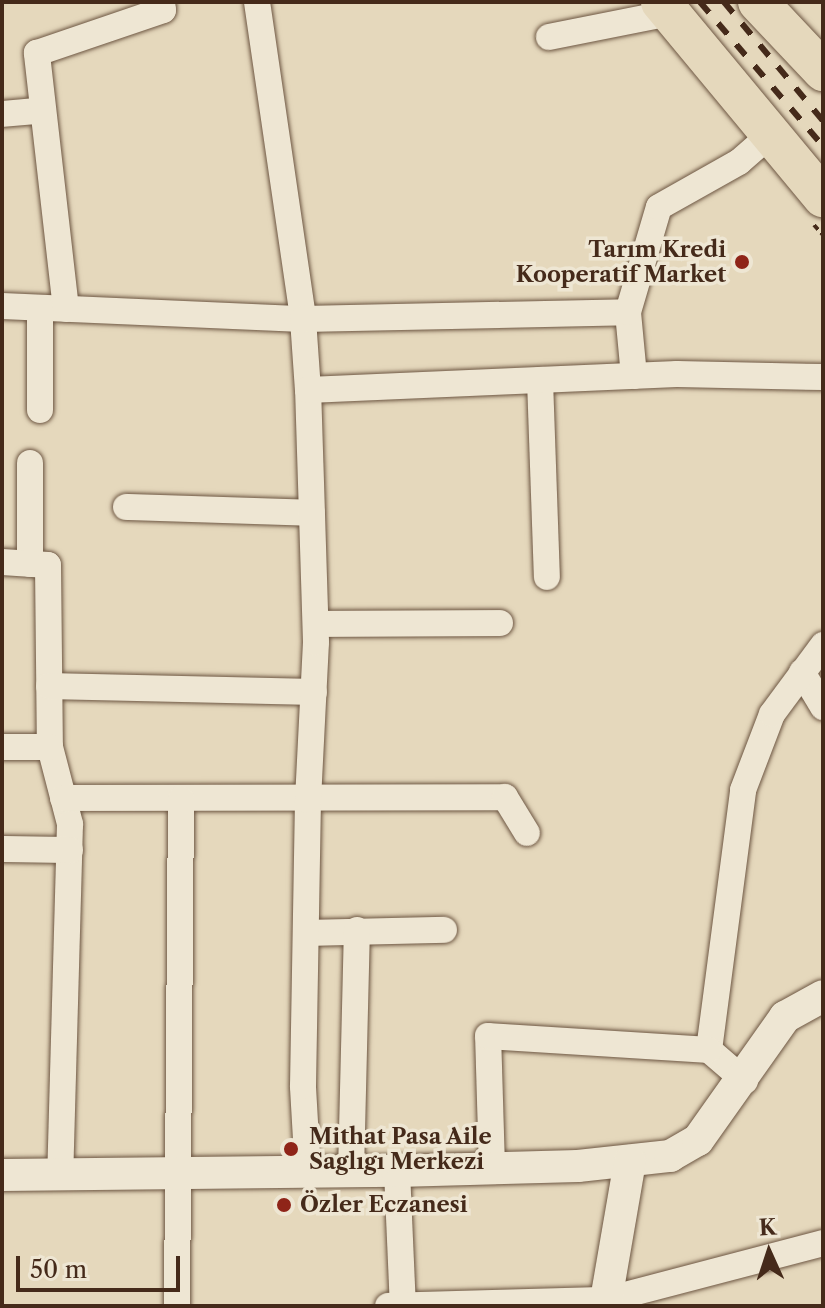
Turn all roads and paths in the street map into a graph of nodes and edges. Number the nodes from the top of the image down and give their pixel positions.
1 (162, 2) edge
2 (257, 2) edge
3 (761, 2) edge
4 (665, 8) edge
5 (549, 37) dead end
6 (823, 71) edge
7 (40, 111) junction
8 (2, 114) edge
9 (770, 135) junction
10 (823, 197) edge
11 (2, 306) edge
12 (40, 308) junction
13 (66, 309) junction
14 (628, 312) junction
15 (303, 319) junction
16 (634, 376) junction
17 (823, 377) edge
18 (540, 380) junction
19 (308, 390) junction
20 (40, 410) dead end
21 (30, 463) dead end
22 (126, 507) dead end
23 (312, 513) junction
24 (2, 562) edge
25 (30, 564) junction
26 (547, 577) dead end
27 (500, 623) dead end
28 (316, 624) junction
29 (823, 645) edge
30 (802, 672) junction
31 (49, 686) junction
32 (314, 692) junction
33 (823, 707) edge
34 (2, 747) edge
35 (50, 747) junction
36 (63, 798) junction
37 (181, 799) junction
38 (308, 800) junction
39 (527, 833) dead end
40 (2, 849) edge
41 (70, 850) junction
42 (357, 930) junction
43 (444, 930) dead end
44 (307, 933) junction
45 (823, 996) edge
46 (709, 1050) junction
47 (745, 1081) junction
48 (630, 1161) junction
49 (492, 1168) junction
50 (397, 1171) junction
51 (351, 1172) junction
52 (175, 1174) junction
53 (308, 1174) junction
54 (2, 1175) edge
55 (60, 1175) junction
56 (823, 1243) edge
57 (606, 1303) edge
58 (177, 1306) edge
59 (388, 1306) edge
60 (403, 1306) edge

1 - 7 street
2 - 15 street
3 - 6 main road
4 - 5 street
4 - 9 main road
7 - 8 street
7 - 13 street
9 - 10 main road
9 - 14 street
11 - 12 street
12 - 13 street
12 - 20 street
13 - 15 street
14 - 15 street
14 - 16 street
15 - 19 street
16 - 17 street
16 - 18 street
18 - 19 street
18 - 26 street
19 - 23 street
21 - 25 street
22 - 23 street
23 - 28 street
24 - 25 street
25 - 31 street
27 - 28 street
28 - 32 street
29 - 30 street
30 - 33 street
30 - 46 street
31 - 32 street
31 - 35 street
32 - 38 street
34 - 35 street
35 - 36 street
36 - 37 street
36 - 41 street
37 - 38 street
37 - 52 street
38 - 39 street
38 - 44 street
40 - 41 street
41 - 55 street
42 - 43 street
42 - 44 street
42 - 51 street
44 - 53 street
45 - 47 street
46 - 47 street
46 - 49 street
47 - 48 street
48 - 49 street
48 - 57 street
49 - 50 street
50 - 51 street
50 - 60 street
51 - 53 street
52 - 53 street
52 - 55 street
52 - 58 street
54 - 55 street
56 - 57 street
57 - 60 street
59 - 60 street

